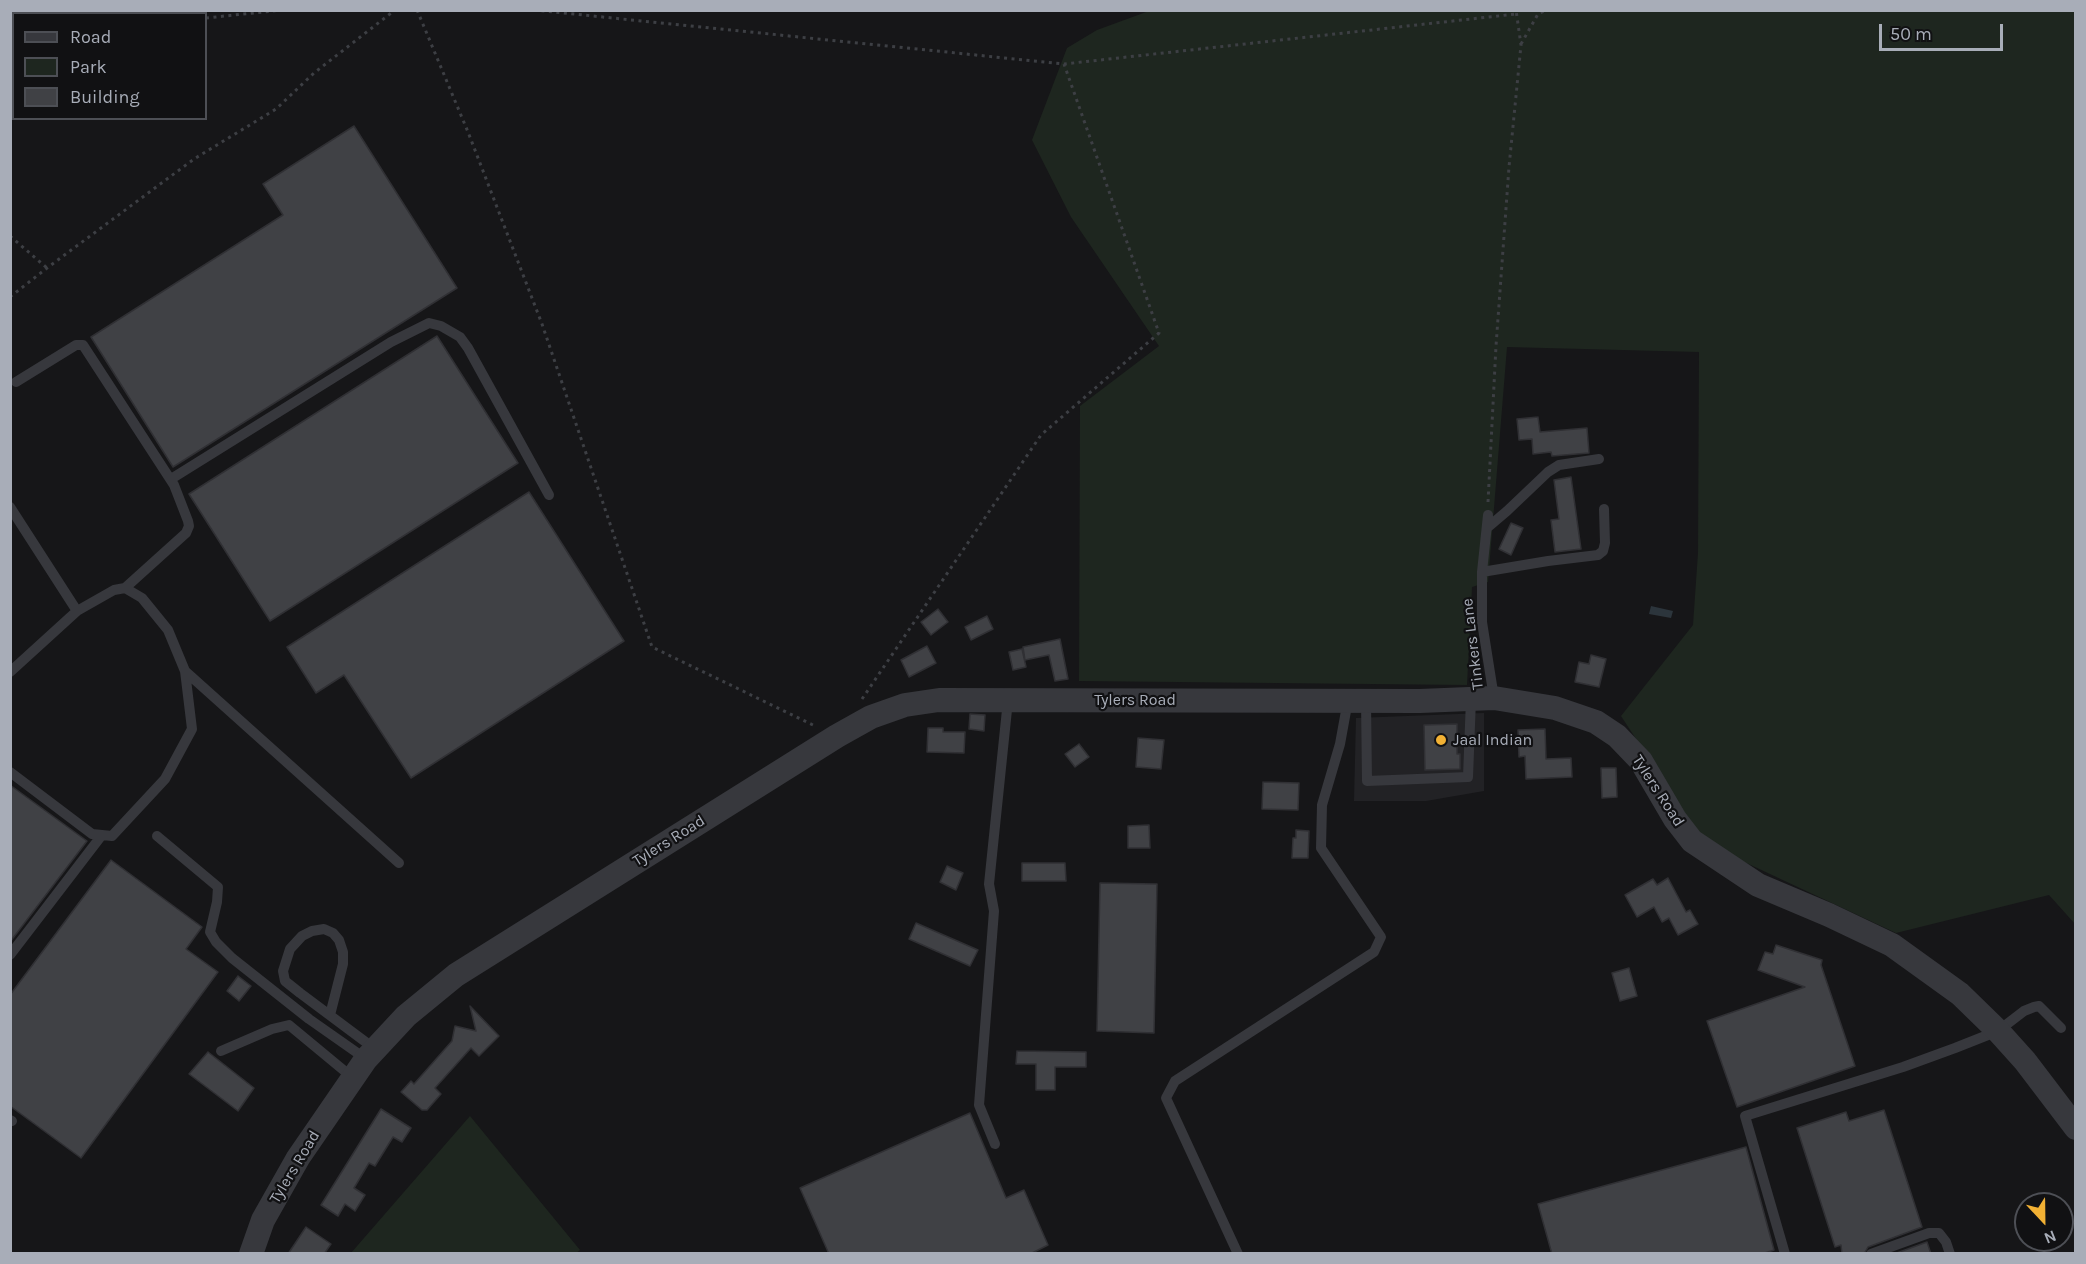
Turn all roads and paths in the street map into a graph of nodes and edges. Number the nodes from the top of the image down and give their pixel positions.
1 (282, 10) edge
2 (395, 10) edge
3 (417, 10) edge
4 (534, 10) edge
5 (1546, 10) edge
6 (1516, 12) edge
7 (207, 18) edge
8 (1521, 45) junction
9 (1064, 64) junction
10 (10, 236) edge
11 (47, 268) junction
12 (10, 297) edge
13 (16, 382) dead end
14 (1599, 459) dead end
15 (171, 479) junction
16 (549, 495) dead end
17 (10, 507) edge
18 (1604, 509) dead end
19 (1488, 515) joint
20 (1486, 528) junction
21 (1482, 572) junction
22 (125, 588) junction
23 (77, 611) junction
24 (12, 666) edge
25 (185, 671) junction
26 (1494, 698) junction
27 (1008, 699) junction
28 (1470, 699) junction
29 (1357, 700) junction
30 (856, 707) dead end
31 (837, 736) junction
32 (10, 772) edge
33 (102, 834) junction
34 (157, 836) dead end
35 (399, 863) dead end
36 (10, 955) edge
37 (330, 1015) junction
38 (2061, 1028) dead end
39 (1998, 1031) junction
40 (221, 1051) dead end
41 (365, 1062) junction
42 (2076, 1128) edge
43 (995, 1144) dead end
44 (251, 1254) edge
45 (1238, 1254) edge
46 (1785, 1254) edge
47 (1871, 1254) edge
48 (1950, 1254) edge

1 - 7 path
2 - 11 path
3 - 31 path
4 - 9 path
5 - 8 path
6 - 8 path
6 - 9 path
8 - 19 path
9 - 30 path
10 - 11 path
11 - 12 path
13 - 15 lane
14 - 20 lane
15 - 16 lane
15 - 22 lane
17 - 23 lane
18 - 21 lane
19 - 20 lane, Tinkers Lane
20 - 21 lane, Tinkers Lane
21 - 26 lane, Tinkers Lane
22 - 23 lane
22 - 25 lane
23 - 24 lane
25 - 33 lane
25 - 35 lane
26 - 28 street, Tylers Road
26 - 39 street, Tylers Road
27 - 29 street, Tylers Road
27 - 31 street, Tylers Road
27 - 43 lane
28 - 29 street, Tylers Road
28 - 29 lane
29 - 45 lane
31 - 41 street, Tylers Road
32 - 33 lane
33 - 36 lane
34 - 41 lane
37 - 37 lane
37 - 41 lane
38 - 39 lane
39 - 42 street, Tylers Road
39 - 46 lane
40 - 41 lane
41 - 44 street, Tylers Road
47 - 48 lane

